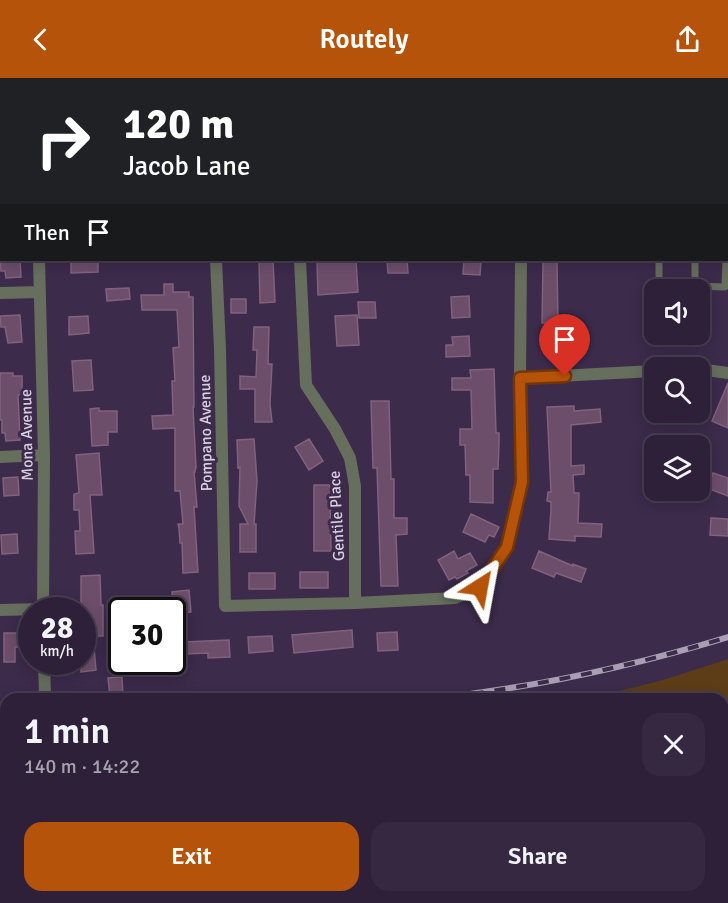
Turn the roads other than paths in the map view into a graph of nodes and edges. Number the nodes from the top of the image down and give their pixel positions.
1 (39, 261) edge
2 (216, 261) edge
3 (300, 261) edge
4 (521, 261) edge
5 (659, 261) edge
6 (695, 261) edge
7 (726, 261) edge
8 (659, 279) edge
9 (40, 292) junction
10 (0, 293) edge
11 (710, 371) edge
12 (644, 372) edge
13 (728, 373) edge
14 (520, 378) junction
15 (44, 455) junction
16 (0, 457) edge
17 (43, 597) edge
18 (355, 603) junction
19 (0, 610) edge
20 (18, 610) edge
21 (44, 675) edge
22 (45, 693) edge

1 - 9 street, Mona Avenue
2 - 18 street, Pompano Avenue
3 - 18 street, Gentile Place
4 - 14 street
5 - 8 lane
6 - 7 lane
9 - 10 street
9 - 15 street, Mona Avenue
11 - 13 street
12 - 14 street
14 - 18 street
15 - 16 street
15 - 17 street, Mona Avenue
19 - 20 street
21 - 22 street

